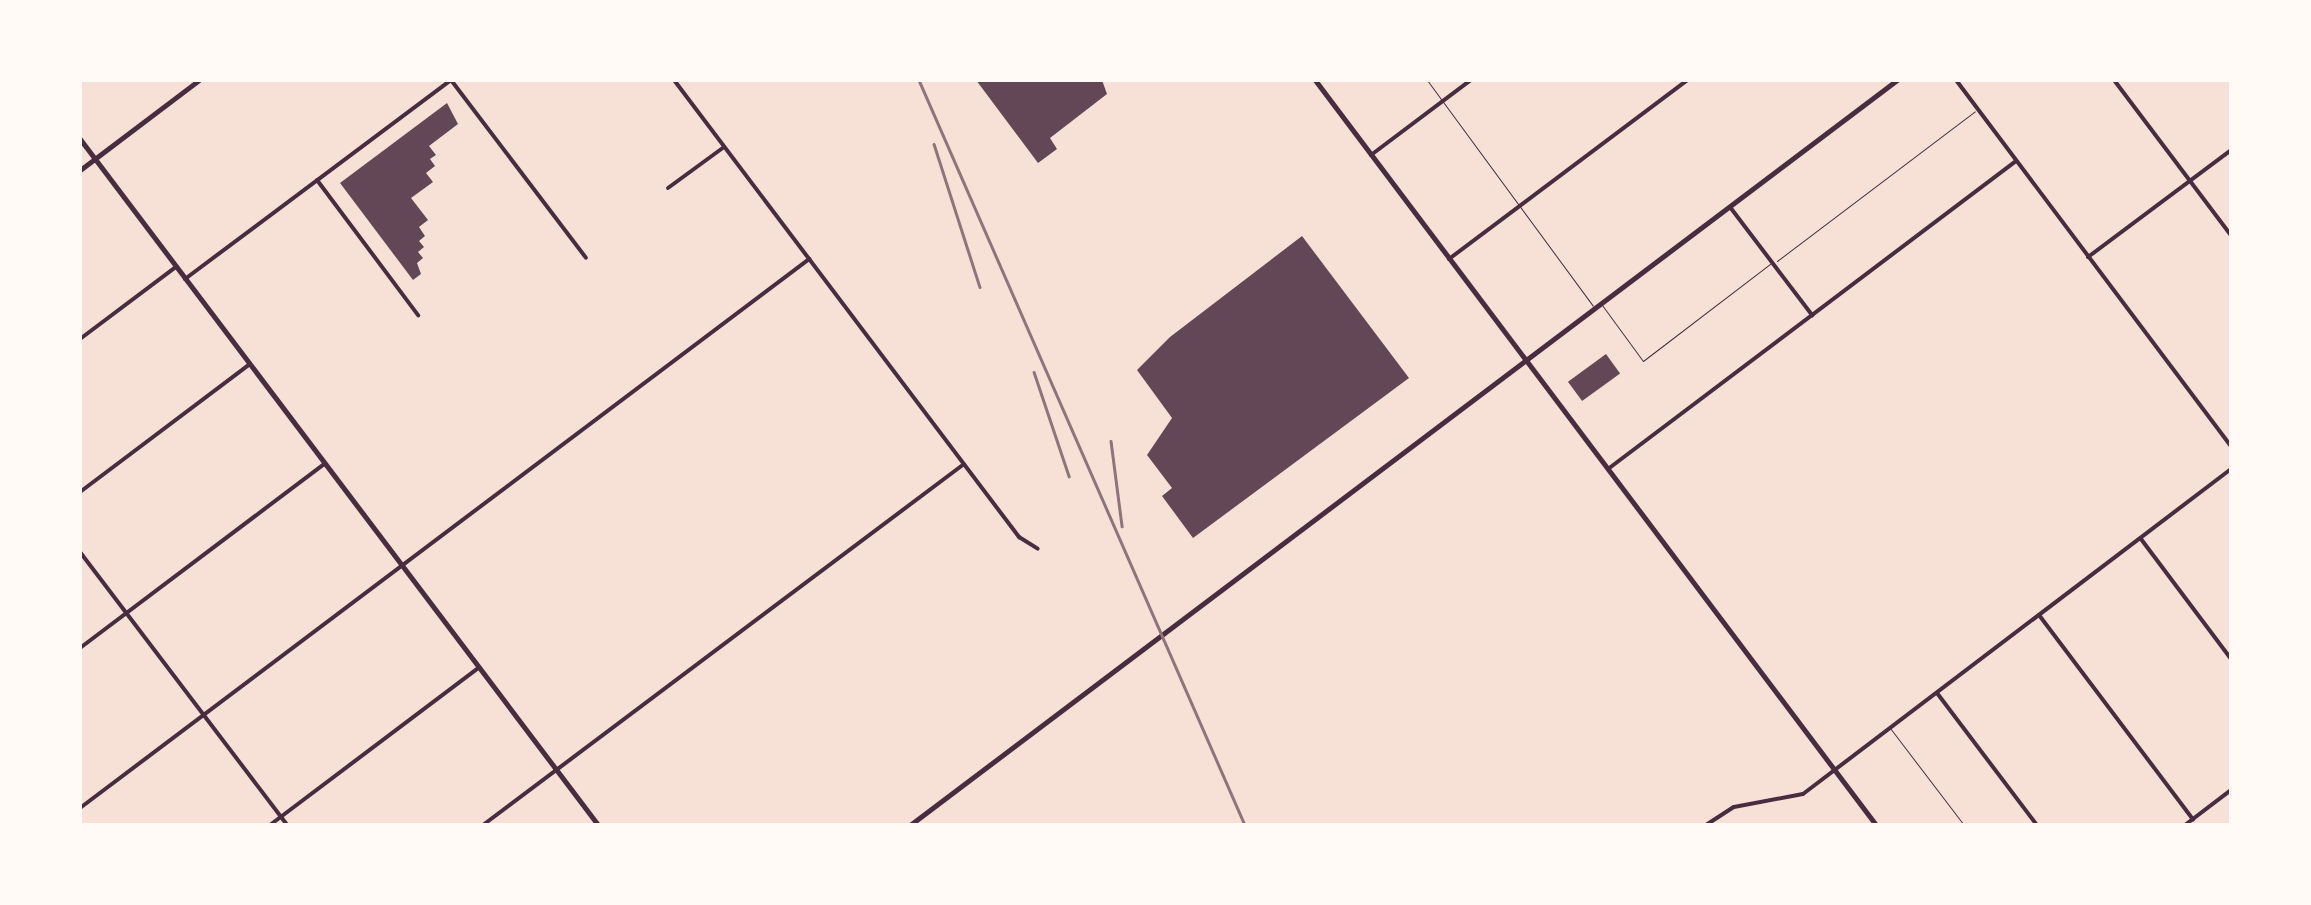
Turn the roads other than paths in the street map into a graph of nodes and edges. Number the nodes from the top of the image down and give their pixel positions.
1 (200, 80) edge
2 (451, 80) edge
3 (674, 80) edge
4 (1314, 80) edge
5 (1427, 80) edge
6 (1471, 80) edge
7 (1687, 80) edge
8 (1897, 80) edge
9 (1956, 80) edge
10 (2114, 80) edge
11 (1443, 101) junction
12 (1978, 109) junction
13 (80, 139) edge
14 (724, 146) junction
15 (2231, 150) edge
16 (1371, 156) junction
17 (95, 159) junction
18 (2016, 161) junction
19 (80, 170) edge
20 (317, 180) junction
21 (2190, 181) junction
22 (668, 188) dead end
23 (1520, 206) junction
24 (1730, 206) junction
25 (2231, 235) edge
26 (2088, 256) junction
27 (586, 258) dead end
28 (1449, 259) junction
29 (809, 260) junction
30 (1773, 263) junction
31 (176, 267) junction
32 (186, 279) junction
33 (1602, 304) junction
34 (1595, 309) junction
35 (418, 315) dead end
36 (1812, 315) junction
37 (80, 338) edge
38 (1526, 361) junction
39 (250, 364) junction
40 (2231, 446) edge
41 (324, 463) junction
42 (964, 464) junction
43 (1608, 469) junction
44 (2231, 469) edge
45 (80, 492) edge
46 (2140, 538) junction
47 (1038, 549) dead end
48 (80, 552) edge
49 (402, 566) junction
50 (126, 613) junction
51 (2038, 614) junction
52 (80, 648) edge
53 (2231, 659) edge
54 (479, 668) junction
55 (1936, 692) junction
56 (204, 715) junction
57 (1889, 726) junction
58 (556, 770) junction
59 (1834, 770) junction
60 (2231, 790) edge
61 (80, 808) edge
62 (281, 817) junction
63 (2193, 819) junction
64 (270, 825) edge
65 (287, 825) edge
66 (483, 825) edge
67 (598, 825) edge
68 (910, 825) edge
69 (1706, 825) edge
70 (1876, 825) edge
71 (1964, 825) edge
72 (2036, 825) edge
73 (2184, 825) edge

1 - 17 main road
2 - 20 street
2 - 27 street
3 - 14 street
4 - 16 main road
5 - 11 lane
6 - 11 street
7 - 23 street
8 - 24 main road
9 - 12 street
10 - 21 street
11 - 16 street
11 - 23 lane
12 - 18 street
12 - 30 lane
13 - 17 main road
14 - 22 street
14 - 29 street
15 - 21 street
16 - 28 main road
17 - 19 main road
17 - 31 main road
18 - 26 street
18 - 36 street
20 - 32 street
20 - 35 street
21 - 25 street
21 - 26 street
23 - 28 street
23 - 34 lane
24 - 30 street
24 - 33 main road
26 - 40 street
28 - 38 main road
29 - 42 street
29 - 49 street
30 - 33 lane
30 - 36 street
31 - 32 main road
31 - 37 street
32 - 39 main road
33 - 34 main road
34 - 38 main road
36 - 43 street
38 - 43 main road
38 - 68 main road
39 - 41 main road
39 - 45 street
41 - 49 main road
41 - 50 street
42 - 47 street
42 - 58 street
43 - 59 main road
44 - 46 street
46 - 51 street
46 - 53 street
48 - 50 street
49 - 54 main road
49 - 56 street
50 - 52 street
50 - 56 street
51 - 55 street
51 - 63 street
54 - 58 main road
54 - 62 street
55 - 57 street
55 - 72 street
56 - 61 street
56 - 62 street
57 - 59 street
57 - 71 lane
58 - 66 street
58 - 67 main road
59 - 69 street
59 - 70 main road
60 - 63 street
62 - 64 street
62 - 65 street
63 - 73 street

